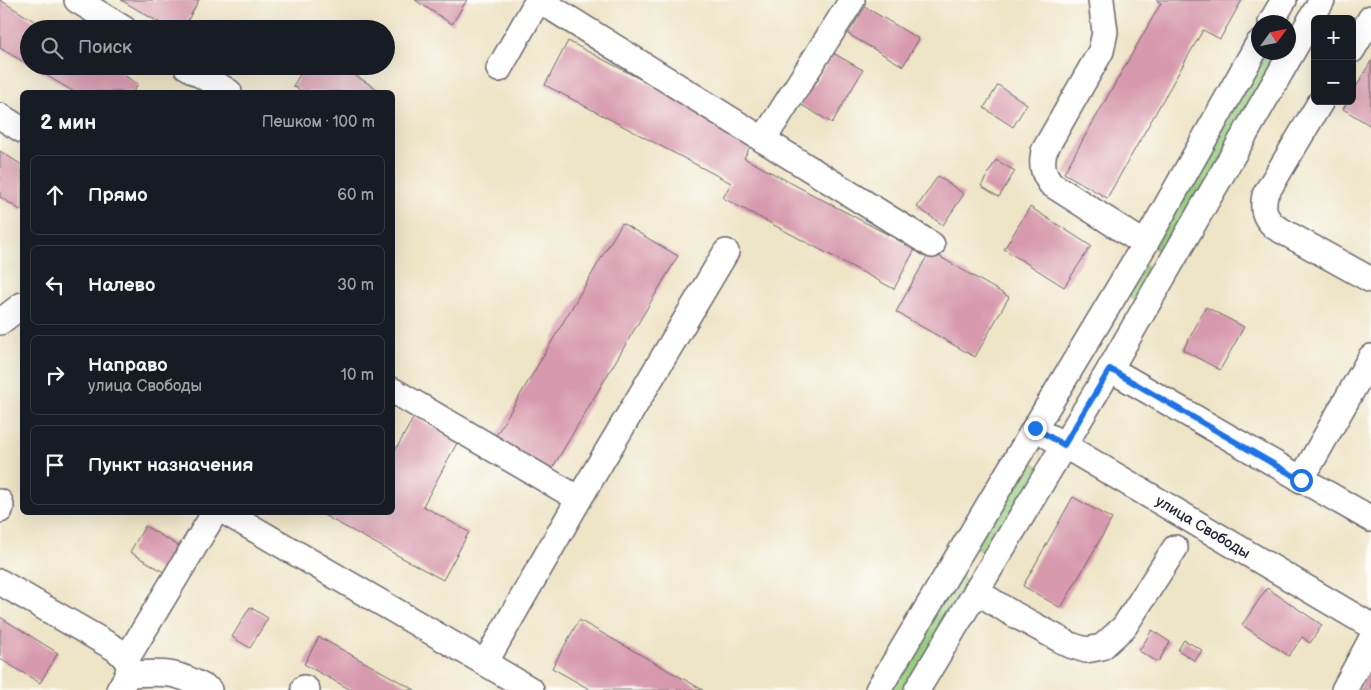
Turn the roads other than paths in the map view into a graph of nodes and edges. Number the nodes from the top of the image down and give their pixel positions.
1 (77, 0) edge
2 (539, 0) edge
3 (852, 0) edge
4 (1101, 0) edge
5 (1284, 0) edge
6 (1322, 0) edge
7 (1275, 15) edge
8 (1371, 18) edge
9 (109, 20) edge
10 (1356, 43) edge
11 (1251, 56) edge
12 (499, 69) dead end
13 (201, 75) edge
14 (226, 90) edge
15 (1319, 105) edge
16 (0, 116) edge
17 (20, 129) edge
18 (763, 140) junction
19 (1145, 244) junction
20 (932, 245) dead end
21 (726, 252) dead end
22 (1371, 280) edge
23 (20, 307) edge
24 (0, 322) edge
25 (1371, 357) edge
26 (1110, 369) junction
27 (395, 392) edge
28 (1035, 428) junction
29 (1064, 445) junction
30 (1301, 480) junction
31 (579, 499) junction
32 (0, 502) edge
33 (0, 510) edge
34 (213, 515) edge
35 (230, 515) edge
36 (1371, 519) edge
37 (1174, 548) dead end
38 (0, 582) edge
39 (976, 591) junction
40 (1371, 626) edge
41 (1371, 640) edge
42 (485, 663) junction
43 (125, 674) edge
44 (209, 690) edge
45 (530, 690) edge
46 (878, 690) edge
47 (917, 690) edge
48 (1344, 690) edge

1 - 9 street
2 - 12 street
2 - 18 street
3 - 18 street
4 - 19 street
5 - 7 street
6 - 26 street
8 - 10 street
11 - 19 street
13 - 14 street
15 - 22 street
16 - 17 street
18 - 20 street
19 - 28 street
21 - 31 street
23 - 24 street
25 - 30 street
26 - 29 street
26 - 30 street
27 - 31 street
28 - 29 street, улица Свободы
28 - 46 street
29 - 39 street
29 - 40 street, улица Свободы
30 - 36 street
31 - 42 street
32 - 33 street
34 - 43 street
35 - 42 street
37 - 39 street
38 - 43 street
39 - 47 street
41 - 48 street
42 - 45 street
43 - 44 street

